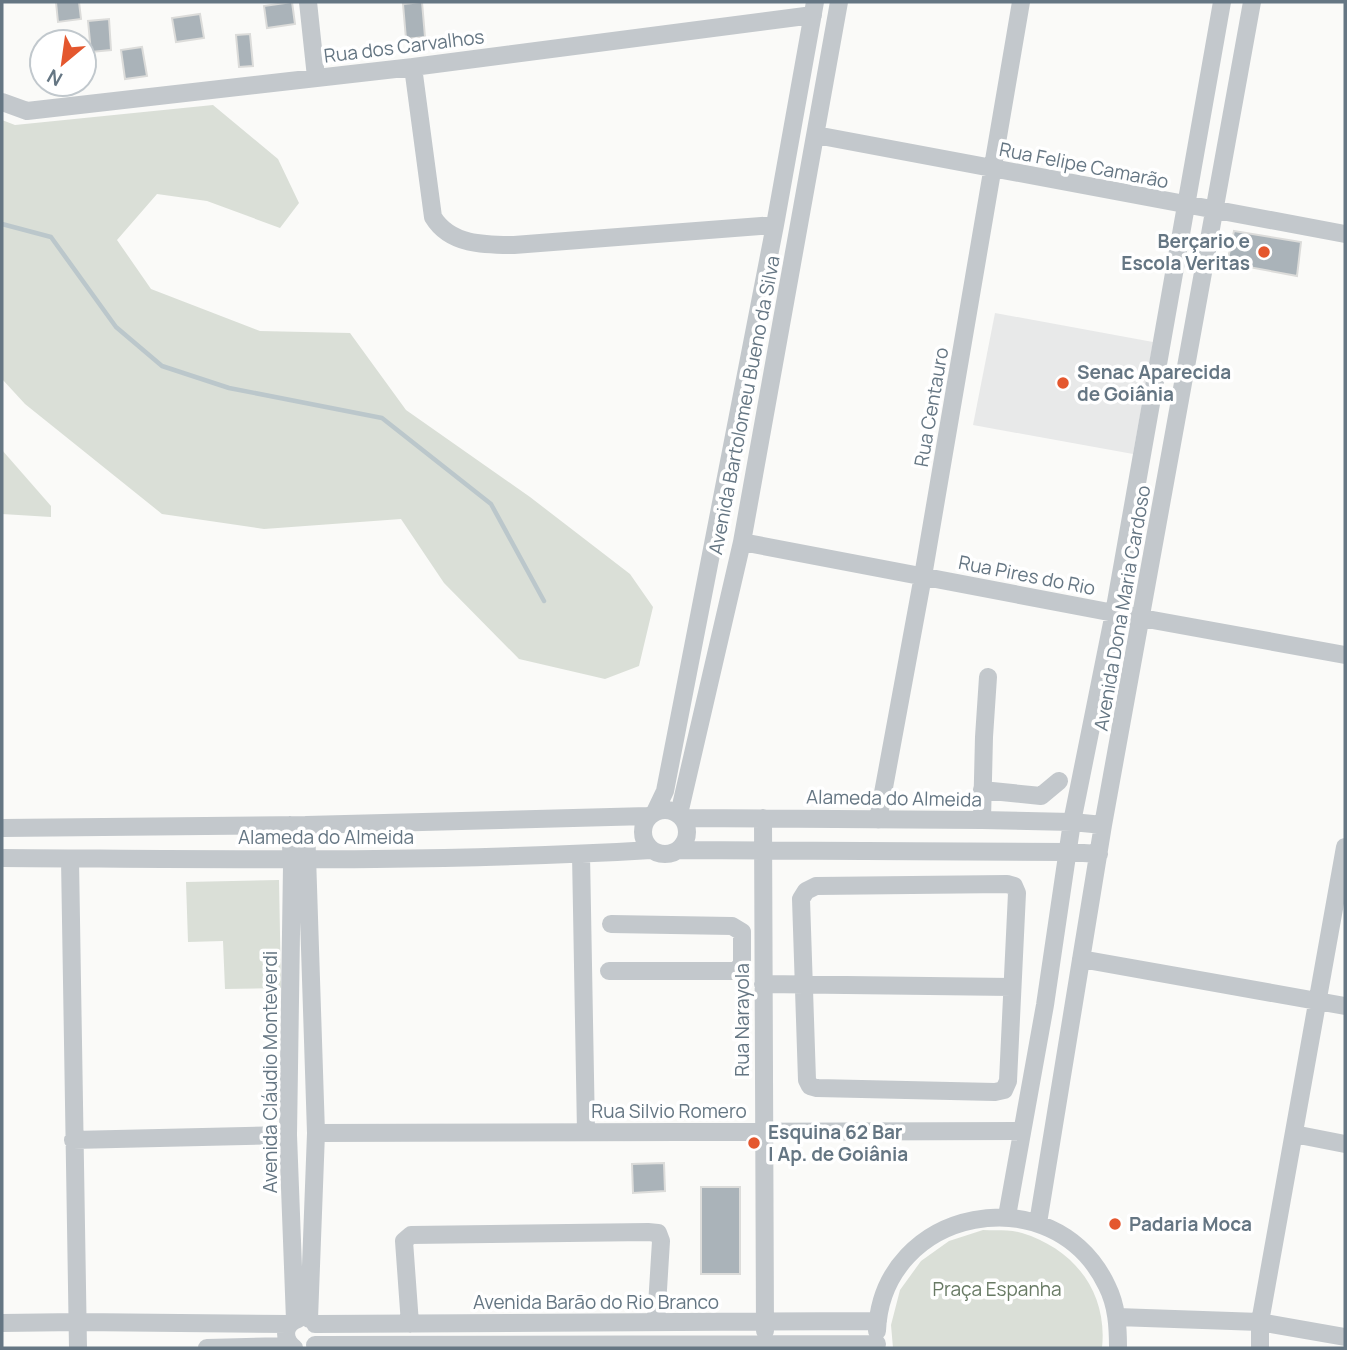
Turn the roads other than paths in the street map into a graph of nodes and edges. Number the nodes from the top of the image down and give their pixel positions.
1 (308, 2) edge
2 (781, 2) edge
3 (839, 2) edge
4 (1021, 2) edge
5 (1222, 2) edge
6 (1252, 2) edge
7 (808, 11) edge
8 (413, 67) junction
9 (316, 77) junction
10 (2, 102) edge
11 (816, 135) junction
12 (993, 169) junction
13 (1186, 205) junction
14 (1214, 210) junction
15 (775, 225) junction
16 (1345, 234) edge
17 (742, 542) junction
18 (923, 576) junction
19 (1114, 613) junction
20 (1142, 619) junction
21 (1345, 655) edge
22 (988, 677) dead end
23 (1059, 781) dead end
24 (982, 790) junction
25 (652, 814) junction
26 (681, 816) junction
27 (763, 818) junction
28 (878, 820) junction
29 (982, 820) junction
30 (1072, 822) junction
31 (298, 825) junction
32 (1103, 825) junction
33 (2, 828) edge
34 (1345, 847) edge
35 (651, 850) junction
36 (679, 850) junction
37 (1068, 852) junction
38 (763, 853) junction
39 (581, 854) junction
40 (1099, 855) junction
41 (299, 857) junction
42 (2, 858) edge
43 (70, 859) junction
44 (611, 924) dead end
45 (763, 948) junction
46 (742, 950) junction
47 (1081, 958) junction
48 (609, 971) dead end
49 (804, 983) junction
50 (763, 984) junction
51 (1012, 987) junction
52 (1318, 1001) junction
53 (1345, 1006) edge
54 (1022, 1131) junction
55 (586, 1132) junction
56 (764, 1132) junction
57 (316, 1133) junction
58 (288, 1135) junction
59 (1294, 1135) junction
60 (74, 1140) junction
61 (1345, 1144) edge
62 (1007, 1216) junction
63 (1038, 1223) junction
64 (1117, 1317) junction
65 (878, 1321) junction
66 (78, 1322) junction
67 (302, 1322) junction
68 (656, 1322) junction
69 (765, 1322) junction
70 (1261, 1322) junction
71 (2, 1323) edge
72 (410, 1324) junction
73 (1345, 1337) edge
74 (877, 1346) edge
75 (292, 1347) edge
76 (313, 1347) edge
77 (538, 1347) edge
78 (765, 1347) edge
79 (78, 1348) edge
80 (207, 1348) edge
81 (1118, 1348) edge
82 (1260, 1348) edge

1 - 9 street
2 - 7 street
3 - 11 street, Avenida Bartolomeu Bueno da Silva
4 - 12 street, Rua Centauro
5 - 13 street, Avenida Dona Maria Cardoso
6 - 14 street, Avenida Dona Maria Cardoso
7 - 8 street, Rua dos Carvalhos
7 - 15 street, Avenida Bartolomeu Bueno da Silva
8 - 9 street, Rua dos Carvalhos
8 - 15 street
9 - 10 street, Rua dos Carvalhos
11 - 12 street, Rua Felipe Camarão
11 - 17 street, Avenida Bartolomeu Bueno da Silva
12 - 13 street, Rua Felipe Camarão
12 - 18 street, Rua Centauro
13 - 14 street, Rua Felipe Camarão
13 - 19 street, Avenida Dona Maria Cardoso
14 - 16 street, Rua Felipe Camarão
14 - 20 street, Avenida Dona Maria Cardoso
15 - 25 street, Avenida Bartolomeu Bueno da Silva
17 - 18 street, Rua Pires do Rio
17 - 26 street, Avenida Bartolomeu Bueno da Silva
18 - 19 street, Rua Pires do Rio
18 - 28 street, Rua Centauro
19 - 20 street, Rua Pires do Rio
19 - 30 street, Avenida Dona Maria Cardoso
20 - 21 street, Rua Pires do Rio
20 - 32 street, Avenida Dona Maria Cardoso
22 - 24 street
23 - 24 street
24 - 29 street
25 - 26 street
25 - 31 street, Alameda do Almeida
25 - 35 street
26 - 27 street, Alameda do Almeida
26 - 36 street
27 - 28 street, Alameda do Almeida
27 - 38 street, Rua Narayola
28 - 29 street, Alameda do Almeida
29 - 30 street, Alameda do Almeida
30 - 32 street, Alameda do Almeida
30 - 37 street, Avenida Dona Maria Cardoso
31 - 33 street, Alameda do Almeida
31 - 41 street, Avenida Cláudio Monteverdi
32 - 40 street, Avenida Dona Maria Cardoso
34 - 52 street
35 - 36 street
35 - 39 street, Alameda do Almeida
36 - 38 street
37 - 38 street
37 - 40 street
37 - 54 street, Avenida Dona Maria Cardoso
38 - 45 street, Rua Narayola
39 - 41 street, Alameda do Almeida
39 - 55 street
40 - 47 street, Avenida Dona Maria Cardoso
41 - 43 street, Alameda do Almeida
41 - 57 street, Avenida Cláudio Monteverdi
41 - 58 street, Avenida Cláudio Monteverdi
42 - 43 street, Alameda do Almeida
43 - 60 street
44 - 46 street
45 - 46 street
45 - 50 street, Rua Narayola
46 - 48 street
47 - 52 street
47 - 63 street, Avenida Dona Maria Cardoso
49 - 50 street
49 - 51 street
49 - 51 street
49 - 51 street
50 - 56 street, Rua Narayola
52 - 53 street
52 - 59 street
54 - 56 street, Rua Silvio Romero
54 - 62 street, Avenida Dona Maria Cardoso
55 - 56 street, Rua Silvio Romero
55 - 57 street, Rua Silvio Romero
56 - 69 street, Rua Narayola
57 - 67 street, Avenida Cláudio Monteverdi
58 - 60 street
58 - 67 street, Avenida Cláudio Monteverdi
59 - 61 street
59 - 70 street
60 - 66 street
62 - 63 street
62 - 65 street
63 - 64 street
64 - 70 street
64 - 81 street
65 - 69 street, Avenida Barão do Rio Branco
65 - 74 street
66 - 67 street, Avenida Barão do Rio Branco
66 - 71 street, Avenida Barão do Rio Branco
66 - 79 street
67 - 72 street, Avenida Barão do Rio Branco
67 - 75 street
67 - 76 street
68 - 69 street, Avenida Barão do Rio Branco
68 - 72 street, Avenida Barão do Rio Branco
68 - 72 street
69 - 78 street, Rua Narayola
70 - 73 street
70 - 82 street
74 - 78 street
75 - 80 street
76 - 77 street
77 - 78 street

